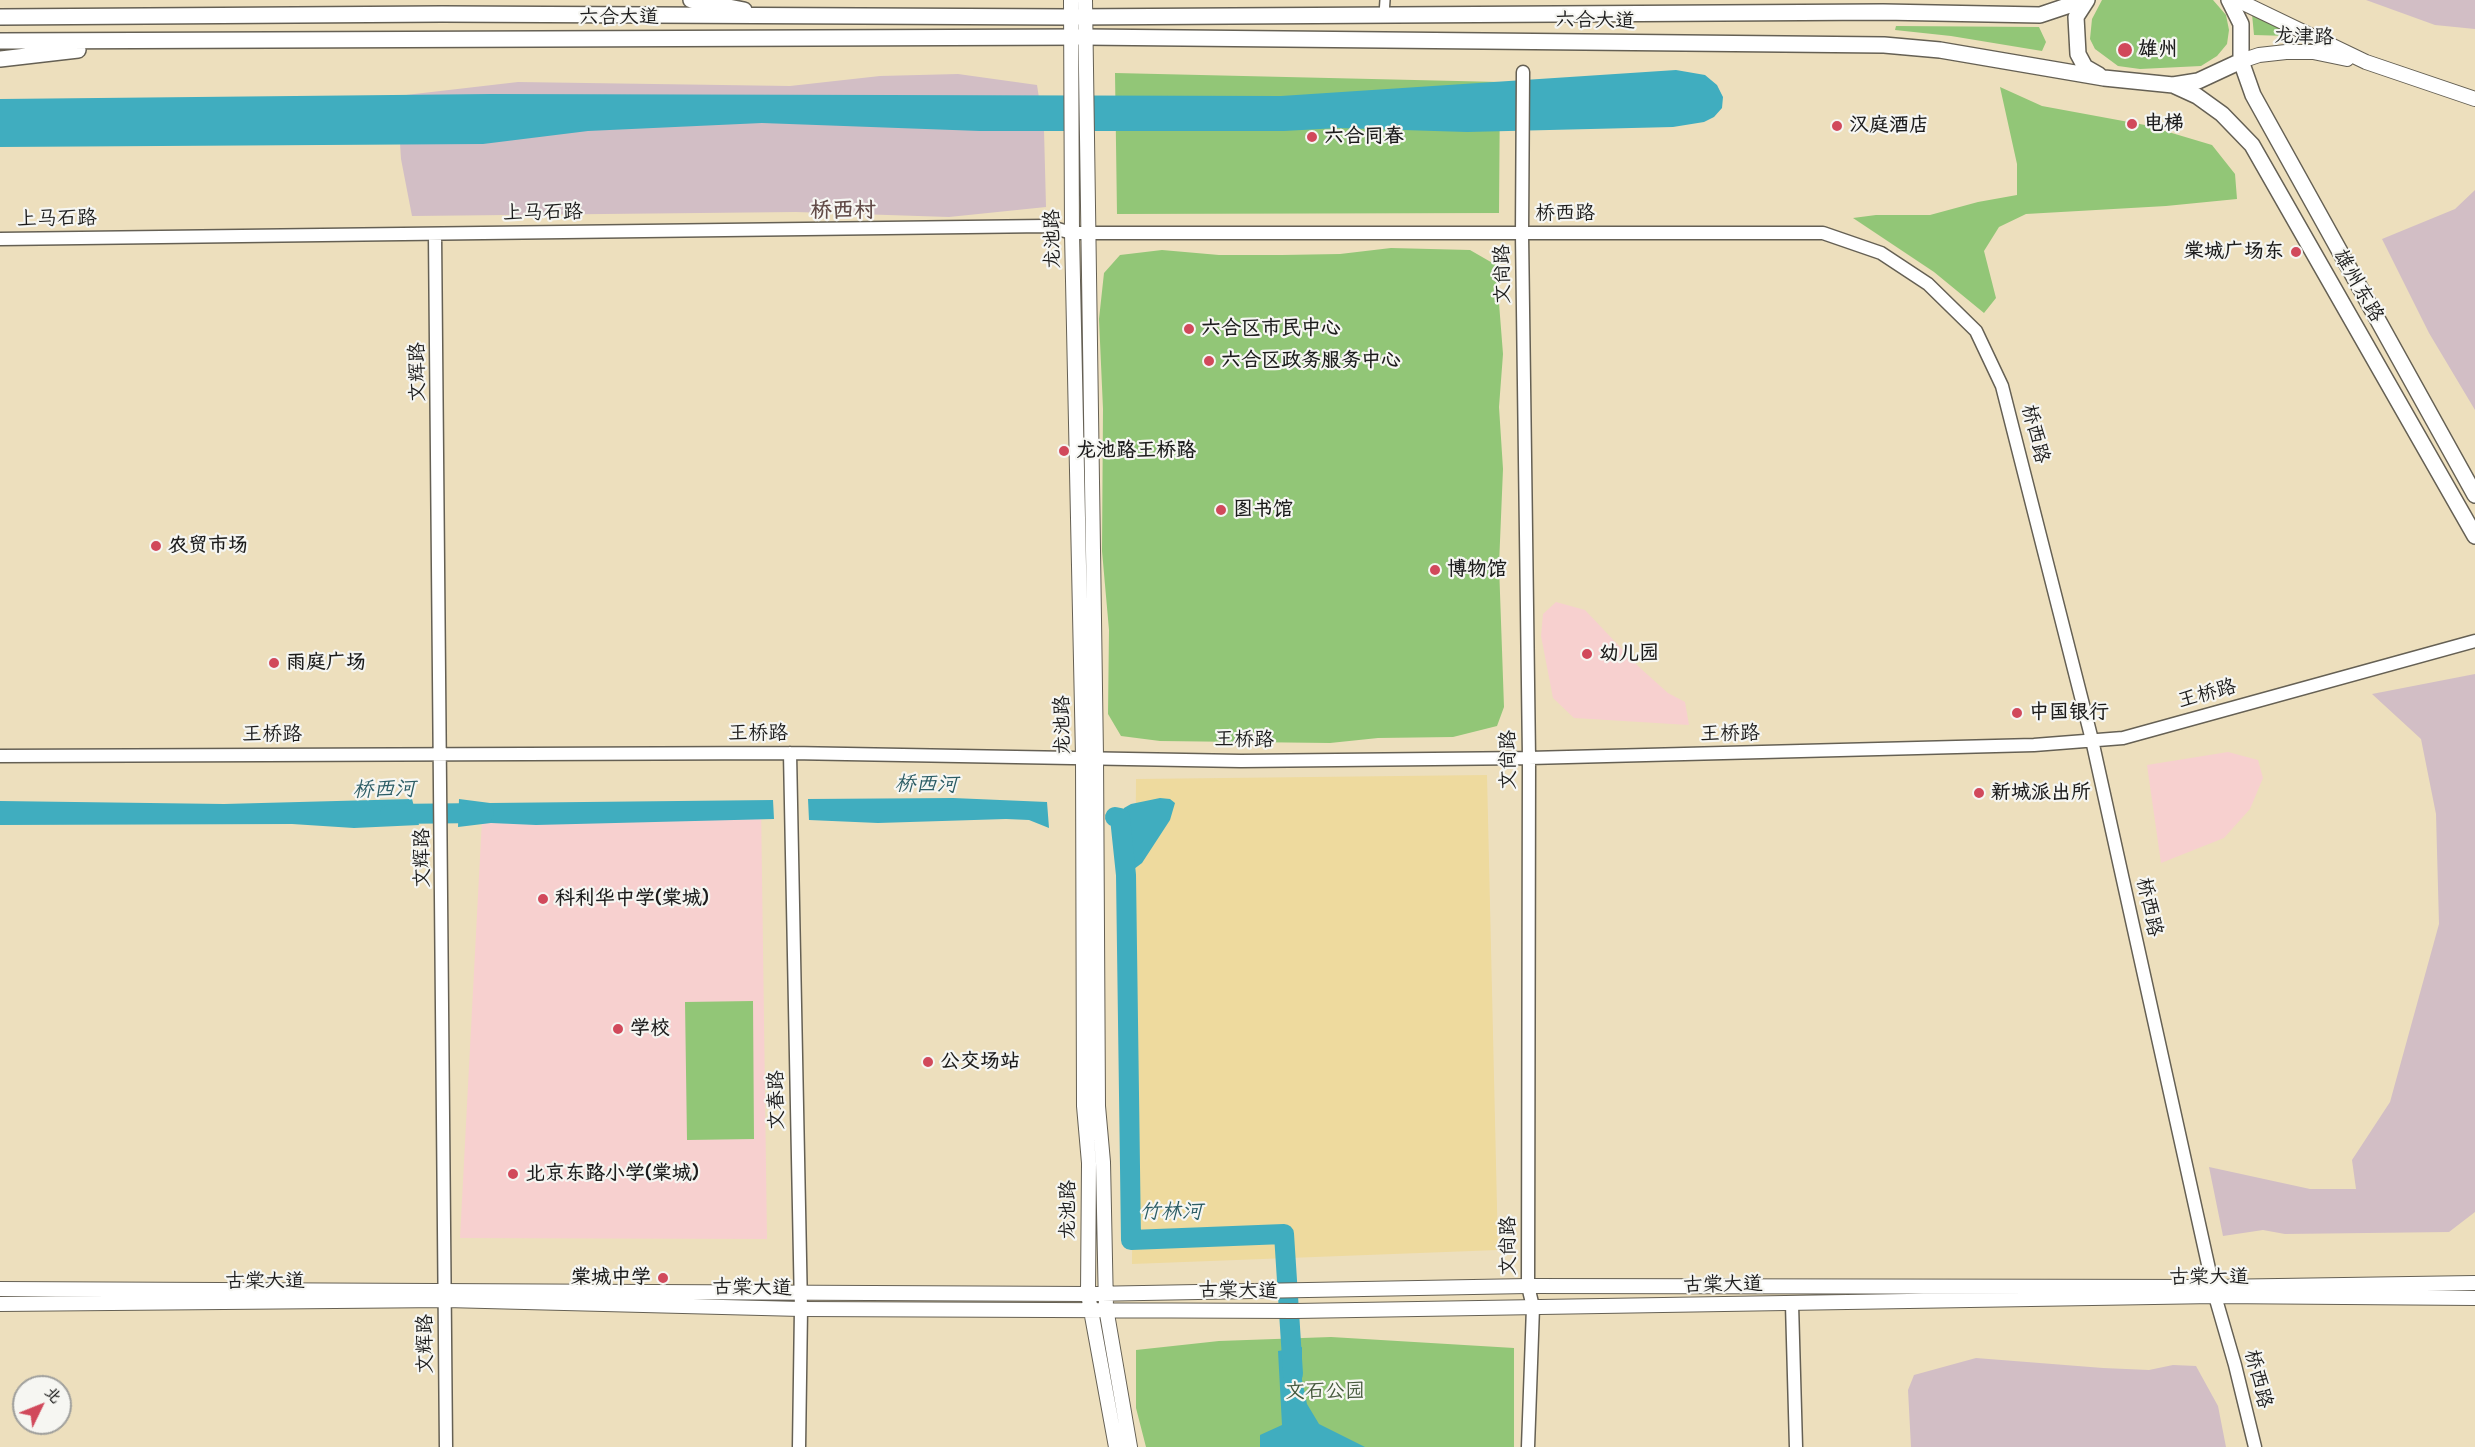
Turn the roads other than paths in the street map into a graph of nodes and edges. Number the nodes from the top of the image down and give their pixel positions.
1 (691, 0) edge
2 (1071, 0) edge
3 (1084, 0) edge
4 (2086, 0) edge
5 (2229, 0) edge
6 (2237, 0) edge
7 (1384, 8) edge
8 (1077, 16) junction
9 (770, 17) junction
10 (0, 18) edge
11 (1077, 37) junction
12 (0, 41) edge
13 (168, 42) junction
14 (0, 58) edge
15 (2241, 61) junction
16 (2367, 62) junction
17 (1524, 72) dead end
18 (2104, 78) junction
19 (2173, 85) junction
20 (2475, 99) edge
21 (1079, 233) junction
22 (435, 234) junction
23 (1522, 234) junction
24 (0, 239) edge
25 (2475, 495) edge
26 (2475, 536) edge
27 (2475, 641) edge
28 (2092, 740) junction
29 (790, 753) junction
30 (441, 754) junction
31 (0, 756) edge
32 (1089, 756) junction
33 (1529, 758) junction
34 (2475, 1283) edge
35 (1528, 1286) junction
36 (0, 1289) edge
37 (1106, 1292) junction
38 (2214, 1292) junction
39 (800, 1294) junction
40 (1088, 1294) junction
41 (446, 1295) junction
42 (2475, 1298) edge
43 (0, 1304) edge
44 (1792, 1304) junction
45 (1533, 1307) junction
46 (1090, 1308) junction
47 (1106, 1308) junction
48 (801, 1309) junction
49 (446, 1447) edge
50 (799, 1447) edge
51 (1116, 1447) edge
52 (1130, 1447) edge
53 (1528, 1447) edge
54 (1796, 1447) edge
55 (2255, 1447) edge

1 - 9 highway
2 - 8 main road, 龙池路
3 - 8 main road, 龙池路
4 - 7 highway, 六合大道
4 - 18 highway
5 - 15 highway, 雄州东路
6 - 16 main road, 龙津路
7 - 8 highway, 六合大道
8 - 9 highway, 六合大道
8 - 11 main road, 龙池路
9 - 10 highway, 六合大道
11 - 13 highway, 六合大道
11 - 18 highway, 六合大道
11 - 21 main road, 龙池路
12 - 13 highway
13 - 14 highway
15 - 16 main road, 龙津路
15 - 19 highway
15 - 25 highway, 雄州东路
16 - 20 main road, 龙津路
17 - 23 street, 文尚路
18 - 19 highway, 六合大道
19 - 26 highway, 雄州东路
21 - 22 street, 上马石路
21 - 23 street, 桥西路
21 - 32 main road, 龙池路
22 - 24 street, 上马石路
22 - 30 street, 文辉路
23 - 28 street, 桥西路
23 - 33 street, 文尚路
27 - 28 street, 王桥路
28 - 33 street, 王桥路
28 - 38 street, 桥西路
29 - 30 street, 王桥路
29 - 32 street, 王桥路
29 - 39 street, 文春路
30 - 31 street, 王桥路
30 - 41 street, 文辉路
32 - 33 street, 王桥路
32 - 37 main road, 龙池路
32 - 40 main road, 龙池路
33 - 35 street, 文尚路
34 - 38 main road, 古棠大道
35 - 37 main road, 古棠大道
35 - 38 main road, 古棠大道
35 - 45 street, 文尚路
36 - 41 main road, 古棠大道
37 - 40 main road, 古棠大道
37 - 47 main road, 龙池路
38 - 42 main road, 古棠大道
38 - 44 main road, 古棠大道
38 - 55 street, 桥西路
39 - 40 main road, 古棠大道
39 - 41 main road, 古棠大道
39 - 48 street, 文春路
40 - 46 main road, 龙池路
41 - 43 main road, 古棠大道
41 - 48 main road, 古棠大道
41 - 49 street, 文辉路
44 - 45 main road, 古棠大道
44 - 54 street
45 - 47 main road, 古棠大道
45 - 53 street, 文尚路
46 - 47 main road, 古棠大道
46 - 48 main road, 古棠大道
46 - 51 main road, 龙池路
47 - 52 main road, 龙池路
48 - 50 street, 文春路

